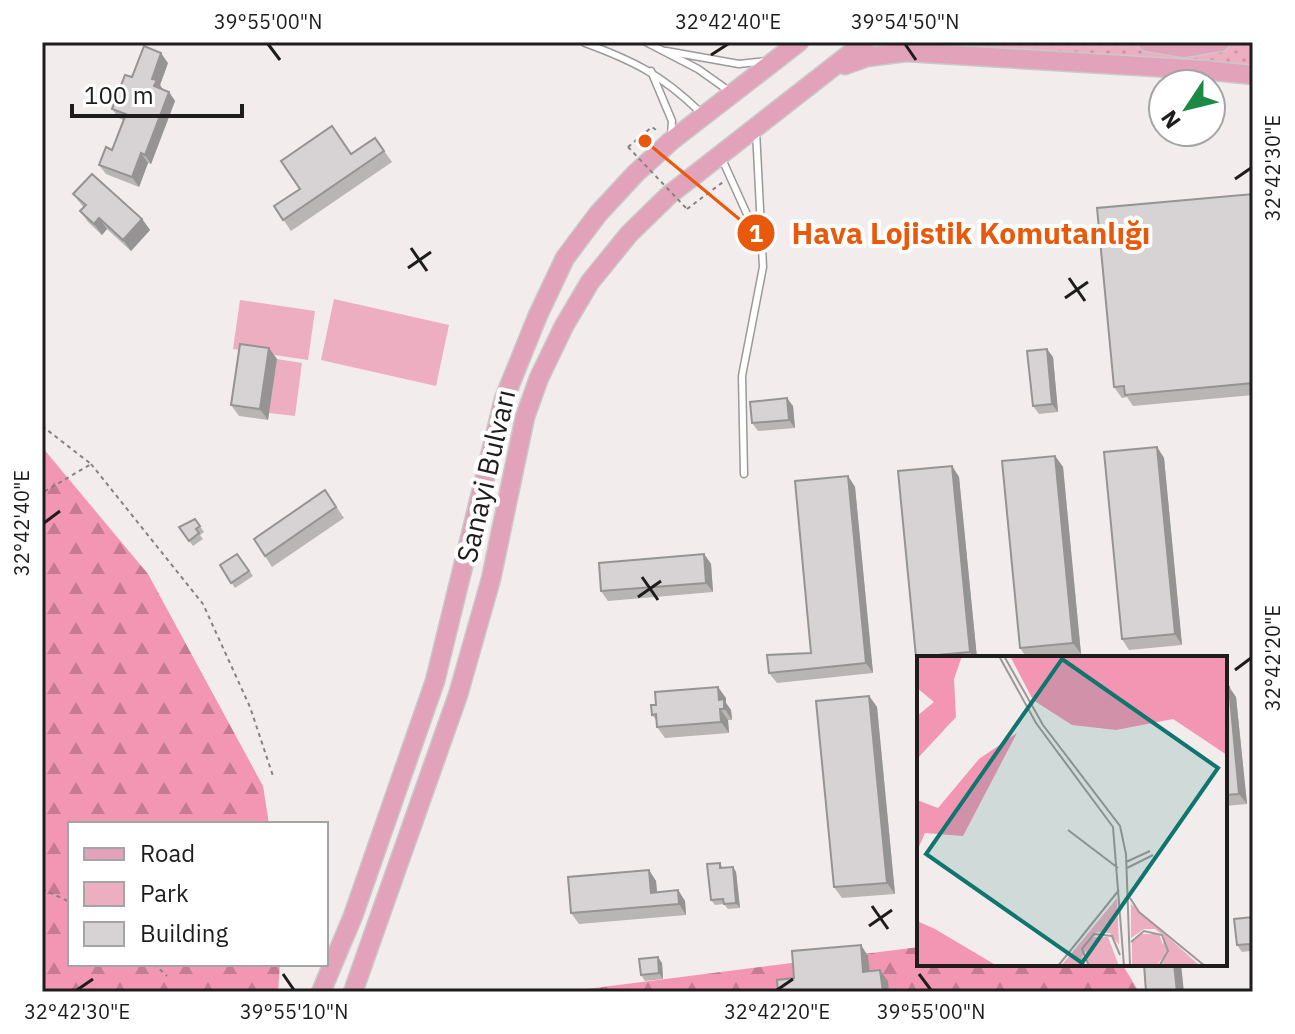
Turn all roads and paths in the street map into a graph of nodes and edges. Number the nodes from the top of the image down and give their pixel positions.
1 (646, 42) edge
2 (799, 42) edge
3 (865, 42) edge
4 (1147, 42) edge
5 (1220, 42) edge
6 (585, 43) edge
7 (666, 51) junction
8 (774, 61) junction
9 (651, 71) junction
10 (823, 74) junction
11 (1253, 75) edge
12 (732, 93) junction
13 (704, 116) junction
14 (755, 126) junction
15 (652, 127) dead end
16 (671, 141) junction
17 (720, 154) junction
18 (731, 177) junction
19 (762, 246) junction
20 (42, 426) edge
21 (91, 464) junction
22 (744, 474) dead end
23 (42, 493) edge
24 (273, 776) dead end
25 (42, 889) edge
26 (68, 901) edge
27 (156, 966) edge
28 (167, 976) dead end
29 (321, 992) edge
30 (353, 992) edge

1 - 7 lane
2 - 8 main road, Sanayi Bulvarı
3 - 10 main road, Sanayi Bulvarı
4 - 5 main road
6 - 9 lane
7 - 8 lane
7 - 12 lane
8 - 12 main road, Sanayi Bulvarı
9 - 13 lane
9 - 16 lane
10 - 11 main road
10 - 14 main road, Sanayi Bulvarı
12 - 13 main road, Sanayi Bulvarı
13 - 16 main road, Sanayi Bulvarı
14 - 17 main road, Sanayi Bulvarı
14 - 19 lane
15 - 18 path, bridge
16 - 29 main road, Sanayi Bulvarı
17 - 18 lane
17 - 30 main road, Sanayi Bulvarı
18 - 19 lane
19 - 22 lane
20 - 21 path
21 - 23 path
21 - 24 path
25 - 26 path
27 - 28 path

